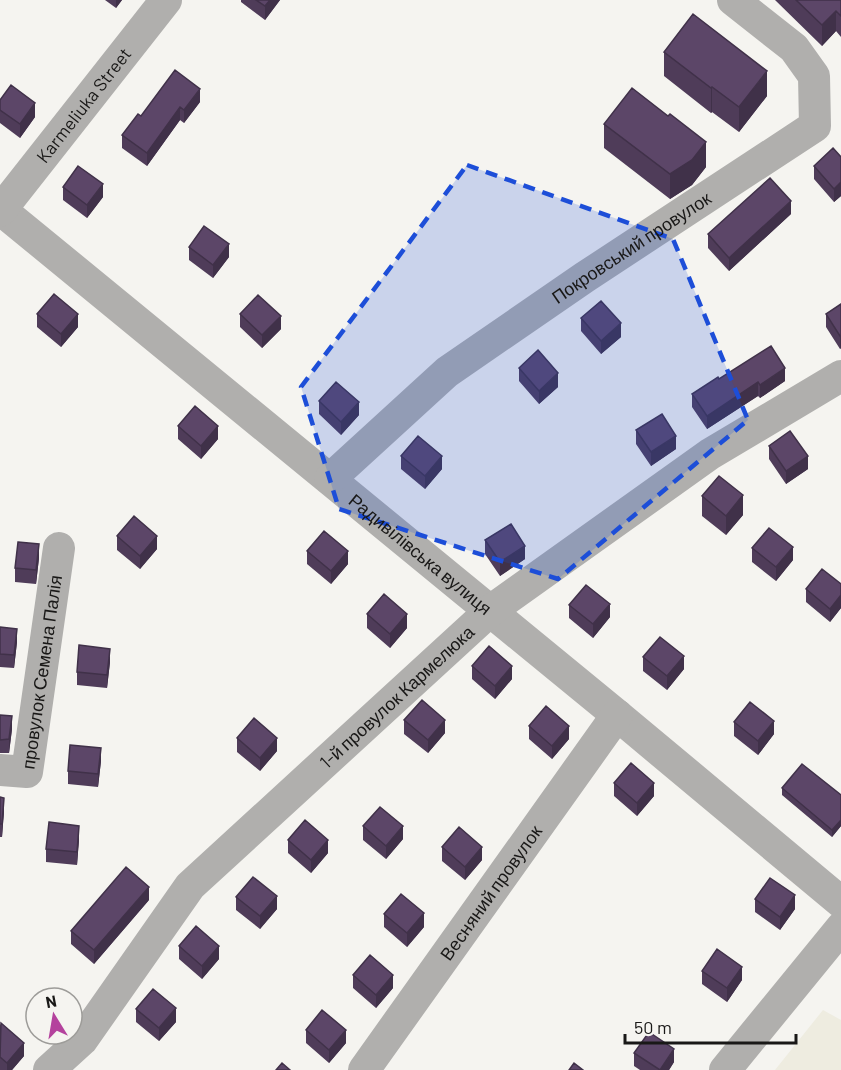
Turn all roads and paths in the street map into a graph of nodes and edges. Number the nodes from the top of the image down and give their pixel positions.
1 (166, 0) edge
2 (733, 0) edge
3 (0, 210) edge
4 (841, 376) edge
5 (330, 479) junction
6 (59, 548) dead end
7 (490, 611) junction
8 (617, 716) junction
9 (0, 770) edge
10 (841, 902) edge
11 (841, 928) edge
12 (49, 1070) edge
13 (364, 1070) edge
14 (724, 1070) edge

1 - 3 street, Karmeliuka Street
2 - 5 street, Покровський провулок
3 - 5 street, Радивілівська вулиця
4 - 7 street, 1-й провулок Кармелюка
5 - 7 street, Радивілівська вулиця
6 - 9 street, провулок Семена Палія
7 - 8 street, Радивілівська вулиця
7 - 12 street, 1-й провулок Кармелюка
8 - 10 street, Радивілівська вулиця
8 - 13 street, Весняний провулок
11 - 14 street

